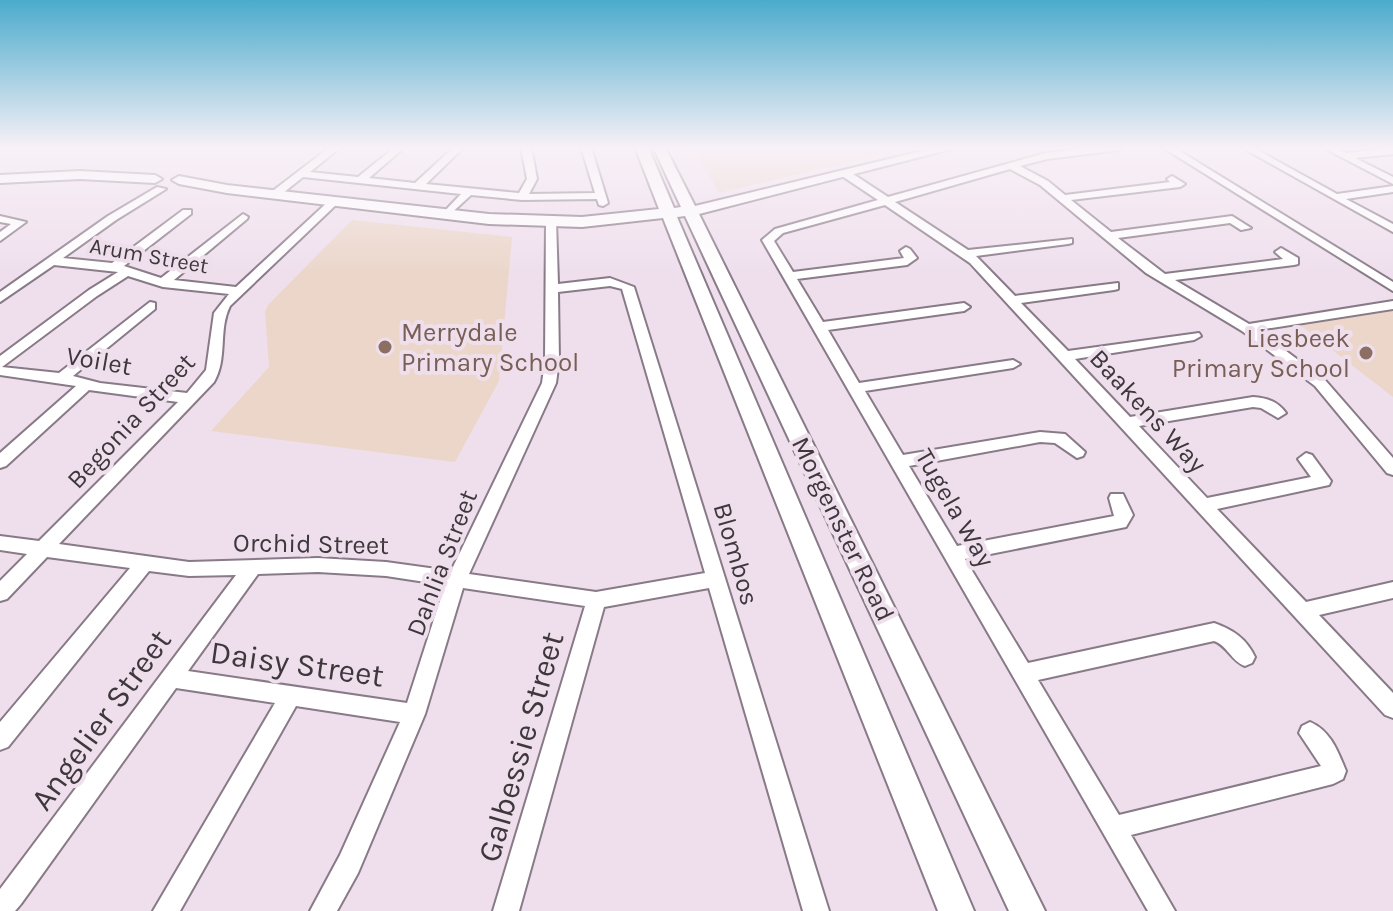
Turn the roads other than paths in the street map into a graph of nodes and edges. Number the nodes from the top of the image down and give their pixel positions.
1 (153, 190) edge
2 (227, 190) edge
3 (281, 190) edge
4 (447, 190) edge
5 (526, 190) edge
6 (599, 190) edge
7 (665, 190) edge
8 (672, 190) edge
9 (780, 190) edge
10 (870, 190) edge
11 (928, 190) edge
12 (1052, 190) edge
13 (1134, 190) edge
14 (1236, 190) edge
15 (1322, 190) edge
16 (1389, 190) edge
17 (468, 192) junction
18 (274, 195) junction
19 (522, 197) junction
20 (1335, 197) junction
21 (1062, 198) junction
22 (335, 201) junction
23 (887, 201) junction
24 (187, 212) dead end
25 (679, 213) junction
26 (447, 214) junction
27 (243, 217) dead end
28 (0, 219) edge
29 (552, 222) junction
30 (1245, 228) dead end
31 (1393, 229) edge
32 (1108, 236) junction
33 (0, 238) edge
34 (1068, 241) dead end
35 (906, 251) dead end
36 (1281, 252) dead end
37 (967, 254) junction
38 (52, 261) junction
39 (121, 270) junction
40 (788, 276) junction
41 (1162, 278) junction
42 (163, 283) junction
43 (1114, 286) dead end
44 (1393, 287) edge
45 (550, 289) junction
46 (239, 291) junction
47 (0, 298) edge
48 (1012, 300) junction
49 (1393, 305) edge
50 (150, 306) dead end
51 (964, 307) dead end
52 (818, 327) junction
53 (1247, 328) junction
54 (1194, 336) dead end
55 (1065, 356) junction
56 (0, 363) edge
57 (1013, 364) dead end
58 (0, 371) edge
59 (62, 378) junction
60 (86, 385) junction
61 (855, 388) junction
62 (190, 398) junction
63 (1278, 413) dead end
64 (1126, 423) junction
65 (1077, 452) dead end
66 (1306, 459) dead end
67 (0, 462) edge
68 (898, 462) junction
69 (1393, 469) edge
70 (1117, 498) dead end
71 (1203, 505) junction
72 (0, 543) edge
73 (43, 549) junction
74 (952, 554) junction
75 (144, 564) junction
76 (252, 568) junction
77 (715, 579) junction
78 (456, 581) junction
79 (1393, 590) edge
80 (0, 593) edge
81 (596, 600) junction
82 (1302, 611) junction
83 (1245, 657) dead end
84 (1021, 674) junction
85 (171, 678) junction
86 (291, 696) junction
87 (1393, 708) edge
88 (414, 714) junction
89 (1310, 733) dead end
90 (0, 739) edge
91 (1113, 828) junction
92 (0, 908) edge
93 (166, 911) edge
94 (323, 911) edge
95 (506, 911) edge
96 (816, 911) edge
97 (956, 911) edge
98 (1027, 911) edge
99 (1162, 911) edge

1 - 38 street
2 - 18 main road
3 - 18 street
4 - 17 street
5 - 19 street
6 - 19 street
7 - 25 main road, Morgenster Road
8 - 25 main road, Morgenster Road
9 - 25 main road
10 - 23 street, Baakens Way
11 - 23 street
12 - 21 street
13 - 21 street
14 - 44 street
15 - 20 street
16 - 20 street
17 - 19 street
17 - 26 street
18 - 22 main road
20 - 31 street
21 - 32 street
22 - 26 main road
22 - 46 street, Begonia Street
23 - 37 street, Baakens Way
23 - 40 street, Tugela Way
24 - 39 street
25 - 29 main road
25 - 97 main road, Morgenster Road
25 - 98 main road, Morgenster Road
26 - 29 main road
27 - 42 street
28 - 33 street
29 - 45 street, Dahlia Street
30 - 32 street
32 - 41 street
34 - 37 street
35 - 40 street
36 - 41 street
37 - 48 street, Baakens Way
38 - 39 street, Arum Street
38 - 47 street
39 - 42 street, Arum Street
39 - 56 street
40 - 52 street, Tugela Way
41 - 53 street
42 - 46 street, Arum Street
43 - 48 street
45 - 77 street, Blombos
45 - 78 street, Dahlia Street
46 - 62 street, Begonia Street
48 - 55 street, Baakens Way
49 - 53 street
50 - 59 street
51 - 52 street
52 - 61 street, Tugela Way
53 - 69 street
54 - 55 street
55 - 64 street, Baakens Way
57 - 61 street
58 - 59 street, Voilet
59 - 60 street, Voilet
60 - 62 street, Voilet
60 - 67 street
61 - 68 street, Tugela Way
62 - 73 street, Begonia Street
63 - 64 street
64 - 71 street, Baakens Way
65 - 68 street
66 - 71 street
68 - 74 street, Tugela Way
70 - 74 street
71 - 82 street, Baakens Way
72 - 73 street, Orchid Street
73 - 75 street, Orchid Street
73 - 80 street, Begonia Street
74 - 84 street, Tugela Way
75 - 76 street, Orchid Street
75 - 90 street
76 - 78 street, Orchid Street
76 - 85 street, Angelier Street
77 - 81 street, Orchid Street
77 - 96 street, Blombos
78 - 81 street, Orchid Street
78 - 88 street, Dahlia Street
79 - 82 street
81 - 95 street, Galbessie Street
82 - 87 street, Baakens Way
83 - 84 street
84 - 91 street, Tugela Way
85 - 86 street, Daisy Street
85 - 92 street, Angelier Street
86 - 88 street, Daisy Street
86 - 93 street
88 - 94 street, Dahlia Street
89 - 91 street
91 - 99 street, Tugela Way

